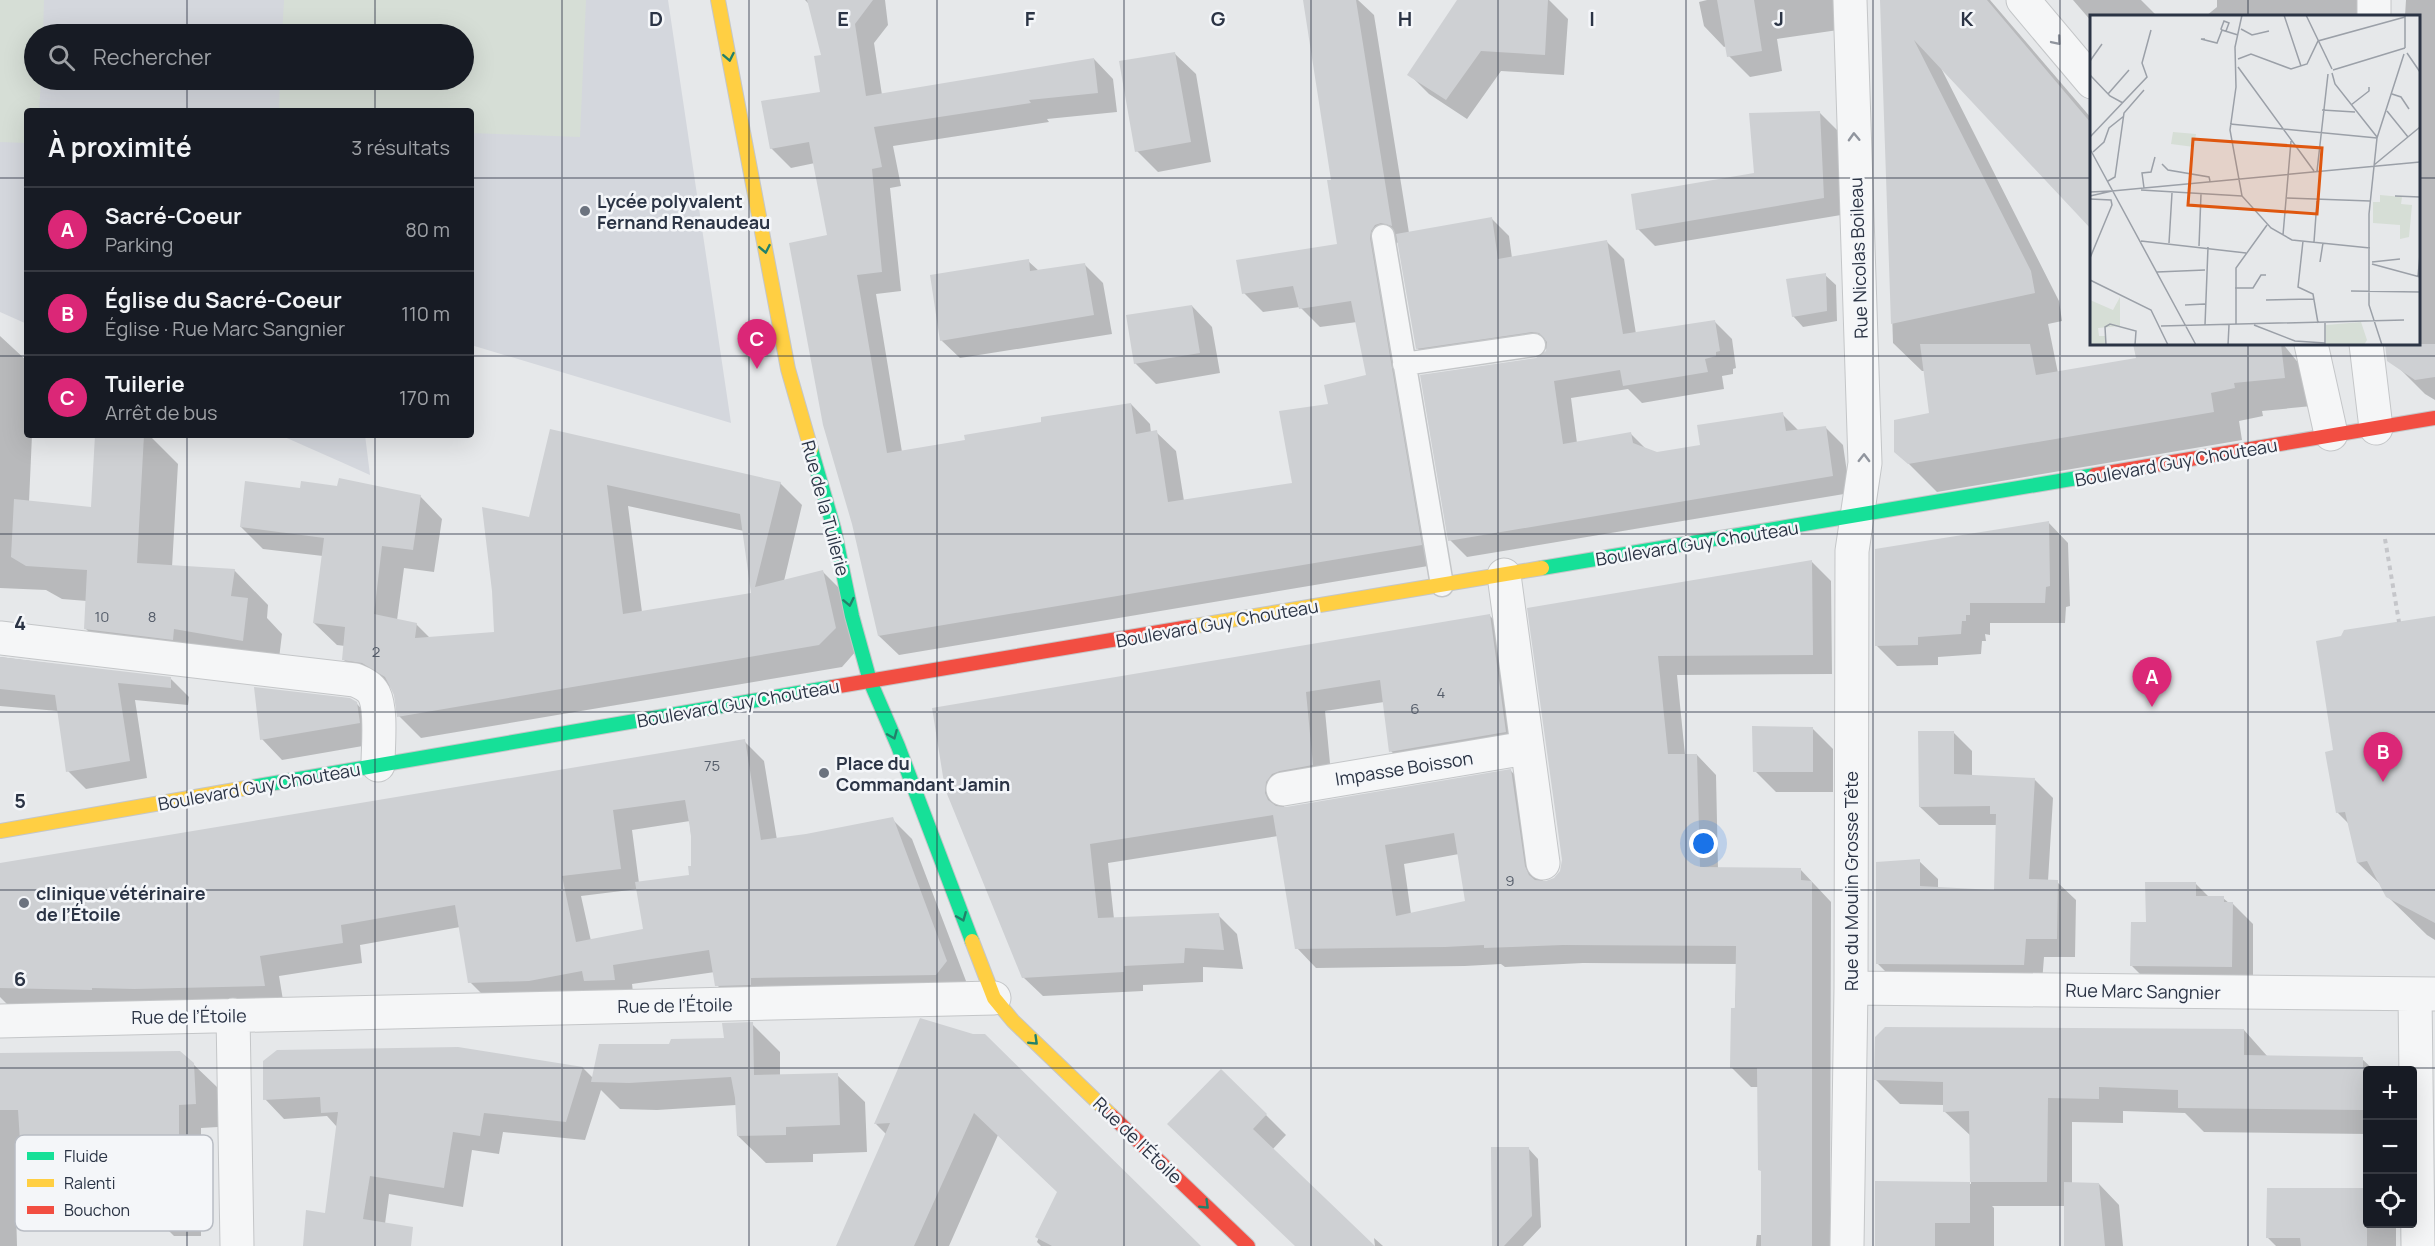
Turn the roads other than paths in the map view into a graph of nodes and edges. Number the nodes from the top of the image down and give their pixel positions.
1 (718, 0) edge
2 (1850, 0) edge
3 (2023, 0) edge
4 (2090, 81) edge
5 (1383, 236) dead end
6 (1534, 345) dead end
7 (2311, 345) edge
8 (2366, 345) edge
9 (1404, 364) junction
10 (2435, 418) edge
11 (2376, 428) junction
12 (2331, 434) junction
13 (1856, 516) junction
14 (1504, 575) junction
15 (1442, 585) junction
16 (0, 638) edge
17 (870, 681) junction
18 (1526, 748) junction
19 (378, 765) junction
20 (1283, 789) dead end
21 (0, 831) edge
22 (1543, 863) dead end
23 (1851, 988) junction
24 (2425, 994) edge
25 (994, 998) junction
26 (233, 1015) junction
27 (0, 1021) edge
28 (237, 1246) edge
29 (1248, 1246) edge
30 (1847, 1246) edge
31 (2418, 1246) edge

1 -> 17 main road, Rue de la Tuilerie
13 -> 2 street, Rue Nicolas Boileau
3 -> 4 street
5 - 9 lane
6 - 9 lane
7 - 12 street
8 - 11 street
9 - 15 lane
10 - 11 main road, Boulevard Guy Chouteau
11 - 12 main road, Boulevard Guy Chouteau
12 - 13 main road, Boulevard Guy Chouteau
13 - 14 main road, Boulevard Guy Chouteau
13 - 23 street, Rue du Moulin Grosse Tête
14 - 15 main road, Boulevard Guy Chouteau
14 - 18 street
15 - 17 main road, Boulevard Guy Chouteau
16 - 19 street
17 - 19 main road, Boulevard Guy Chouteau
17 -> 25 main road, Rue de la Tuilerie
18 - 20 street, Impasse Boisson
18 - 22 street
19 - 21 main road, Boulevard Guy Chouteau
23 - 24 street, Rue Marc Sangnier
23 - 30 street, Rue du Moulin Grosse Tête
24 - 31 street
25 - 26 street, Rue de l’Étoile
25 -> 29 main road, Rue de l’Étoile
26 - 27 street, Rue de l’Étoile
26 - 28 street

